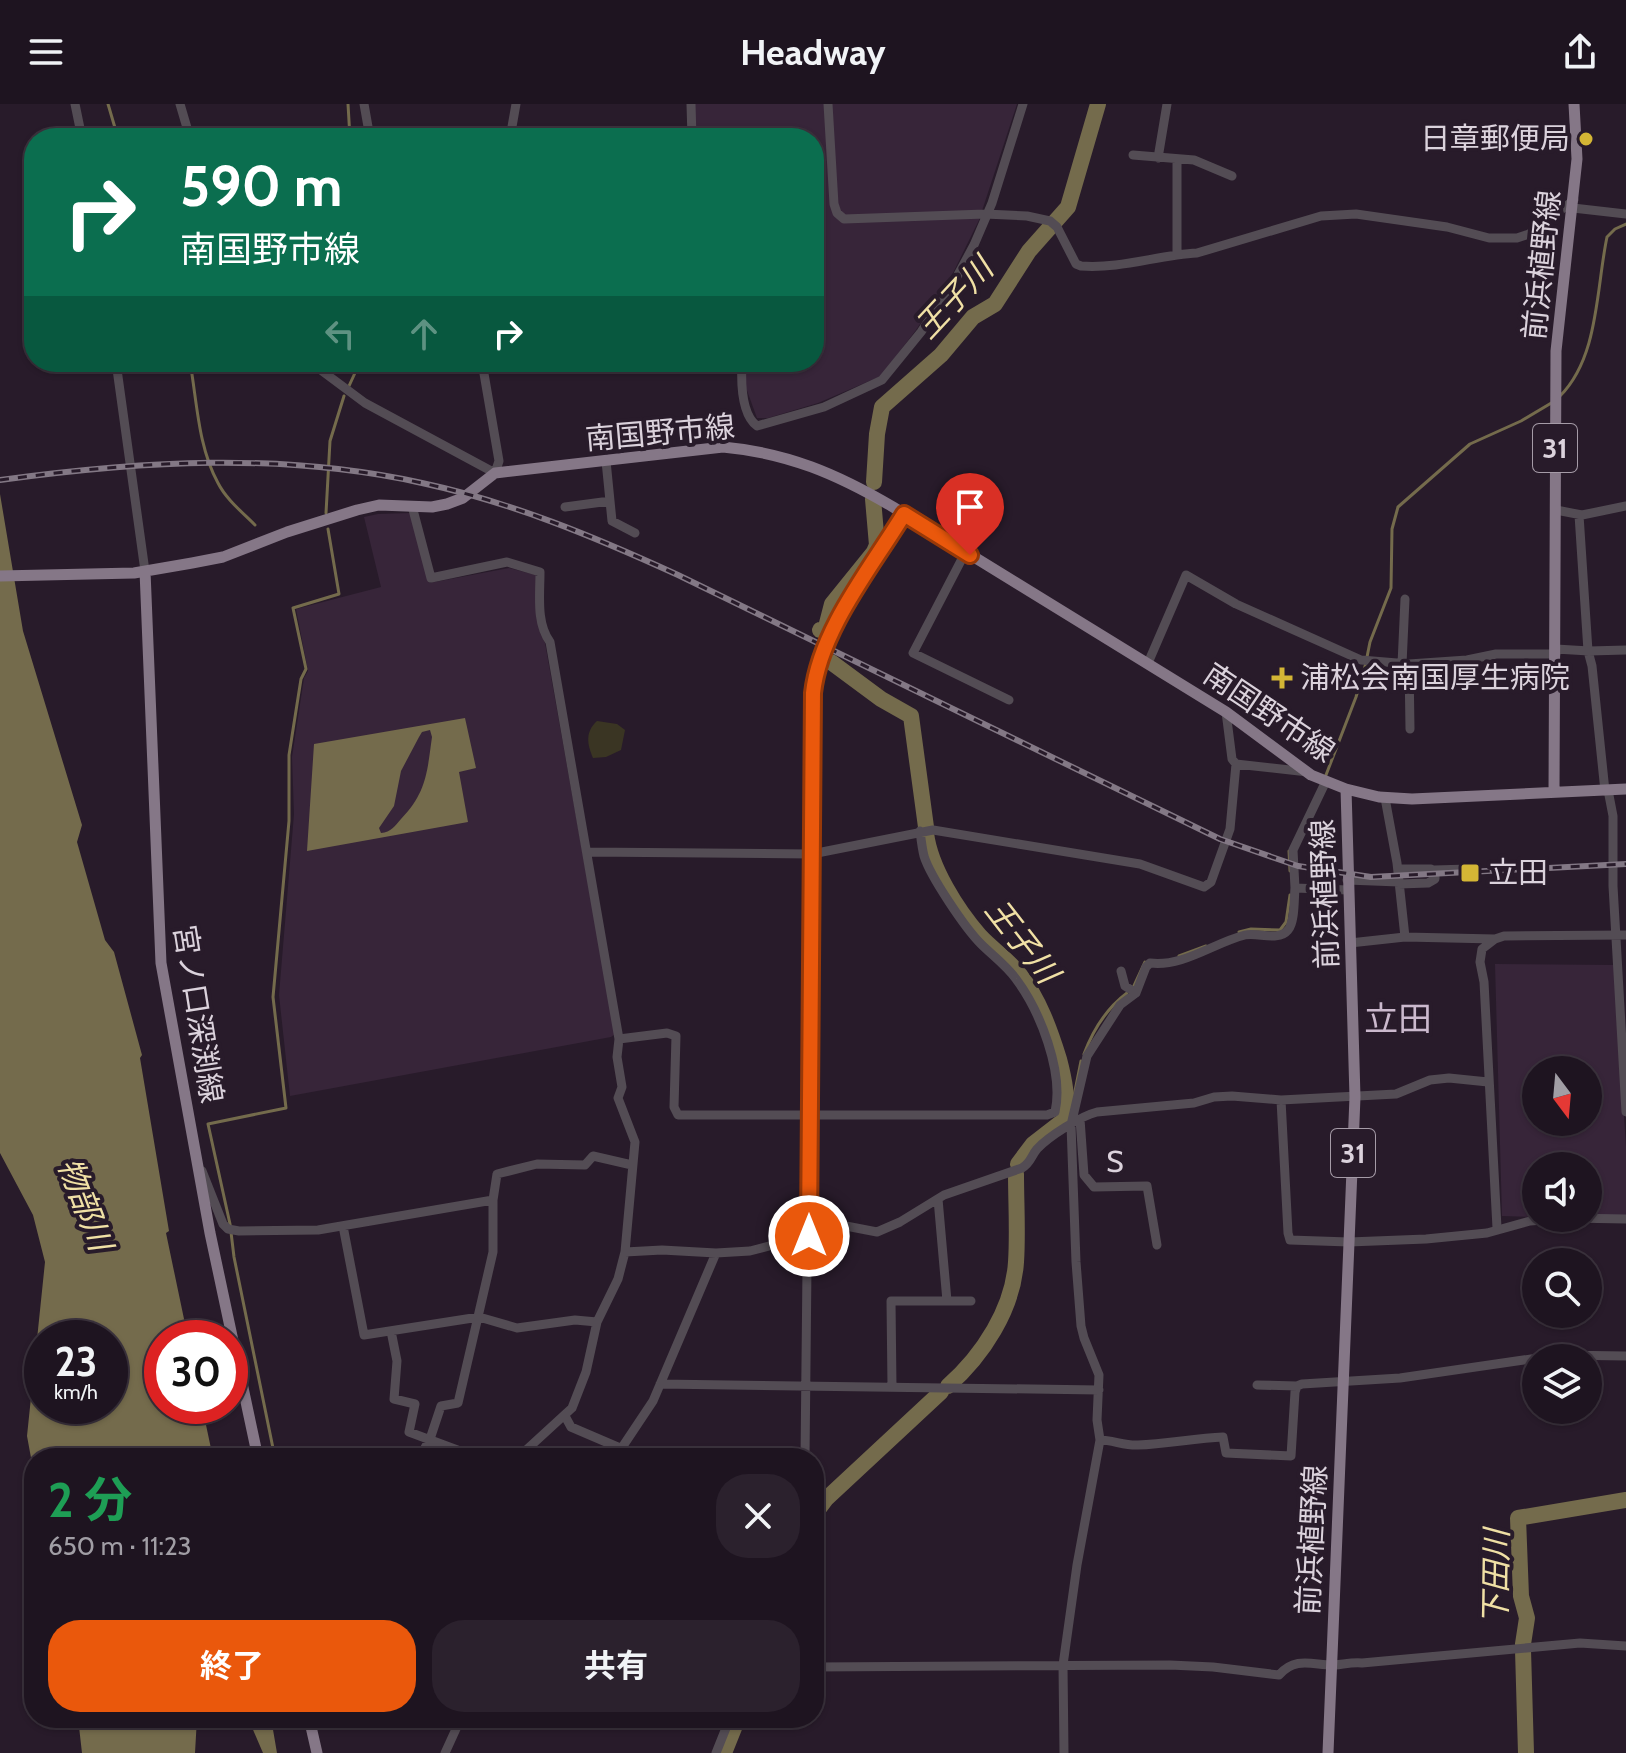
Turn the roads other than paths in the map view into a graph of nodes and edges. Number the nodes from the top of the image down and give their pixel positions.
1 (75, 104) edge
2 (180, 104) edge
3 (364, 104) edge
4 (516, 104) edge
5 (691, 104) edge
6 (828, 104) edge
7 (1023, 104) edge
8 (1167, 104) edge
9 (1574, 104) edge
10 (80, 128) edge
11 (187, 128) edge
12 (368, 128) edge
13 (512, 128) edge
14 (692, 128) edge
15 (1133, 155) dead end
16 (1158, 158) junction
17 (1177, 160) junction
18 (1232, 176) dead end
19 (1573, 204) junction
20 (985, 214) junction
21 (1626, 214) edge
22 (1177, 254) junction
23 (117, 372) edge
24 (323, 372) edge
25 (484, 372) edge
26 (742, 372) edge
27 (606, 461) junction
28 (495, 473) junction
29 (610, 501) junction
30 (412, 506) junction
31 (1626, 506) edge
32 (565, 507) dead end
33 (1556, 510) junction
34 (904, 514) junction
35 (1579, 515) junction
36 (635, 533) dead end
37 (965, 553) junction
38 (139, 572) junction
39 (0, 576) edge
40 (1405, 599) dead end
41 (1626, 650) edge
42 (1556, 651) junction
43 (1588, 651) junction
44 (1148, 663) junction
45 (1406, 664) junction
46 (1009, 700) dead end
47 (1226, 712) junction
48 (1410, 729) dead end
49 (1236, 764) junction
50 (1308, 772) junction
51 (1326, 781) junction
52 (1346, 789) junction
53 (1626, 789) edge
54 (1606, 791) junction
55 (1554, 792) junction
56 (1385, 798) junction
57 (920, 831) junction
58 (587, 852) junction
59 (812, 854) junction
60 (1398, 869) junction
61 (1469, 869) dead end
62 (1434, 870) junction
63 (1399, 883) junction
64 (1348, 885) junction
65 (1295, 888) junction
66 (1621, 935) edge
67 (1405, 937) junction
68 (1495, 939) junction
69 (1350, 943) junction
70 (1121, 971) dead end
71 (1136, 993) junction
72 (619, 1039) junction
73 (1624, 1078) edge
74 (1488, 1082) junction
75 (1355, 1097) junction
76 (1281, 1100) junction
77 (1055, 1112) junction
78 (1626, 1112) edge
79 (810, 1117) junction
80 (1072, 1124) junction
81 (197, 1161) junction
82 (632, 1165) junction
83 (938, 1199) junction
84 (493, 1200) junction
85 (1626, 1219) edge
86 (343, 1226) junction
87 (1497, 1228) junction
88 (809, 1236) junction
89 (1349, 1242) junction
90 (1157, 1245) dead end
91 (625, 1252) junction
92 (716, 1253) junction
93 (947, 1301) junction
94 (971, 1301) dead end
95 (479, 1317) junction
96 (597, 1322) junction
97 (391, 1331) junction
98 (1626, 1356) edge
99 (1344, 1382) junction
100 (660, 1384) junction
101 (1257, 1385) dead end
102 (1297, 1386) junction
103 (892, 1387) junction
104 (806, 1388) junction
105 (1099, 1390) junction
106 (565, 1416) junction
107 (430, 1439) junction
108 (1100, 1440) junction
109 (256, 1448) edge
110 (425, 1448) edge
111 (453, 1448) edge
112 (529, 1448) edge
113 (620, 1448) joint
114 (805, 1448) edge
115 (1626, 1646) edge
116 (1063, 1665) junction
117 (1331, 1665) junction
118 (824, 1667) edge
119 (311, 1728) edge
120 (456, 1728) edge
121 (726, 1728) edge
122 (317, 1753) edge
123 (445, 1753) edge
124 (716, 1753) edge
125 (1064, 1753) edge
126 (1328, 1753) edge

1 - 10 street
2 - 11 street
3 - 12 street
4 - 13 street
5 - 14 street
6 - 20 street
7 - 20 street
8 - 16 street
9 - 19 main road, 前浜植野線 / 31
15 - 16 street
16 - 17 street
17 - 18 street
17 - 22 street
19 - 21 street
19 - 22 street
19 - 33 main road, 前浜植野線 / 31
20 - 22 street
20 - 26 street
23 - 38 street
24 - 28 street
25 - 28 street
27 - 28 main road, 南国野市線
27 - 29 street
27 - 34 main road, 南国野市線
28 - 30 main road
29 - 32 street
29 - 36 street
30 - 38 main road
30 - 58 street
31 - 35 street
33 - 35 street
33 - 42 main road, 前浜植野線 / 31
34 - 37 main road, 南国野市線
34 - 59 street
35 - 43 street
37 - 44 main road, 南国野市線
37 - 46 street
38 - 39 main road
38 - 81 main road, 宮ノ口深渕線
40 - 45 street
41 - 43 street
42 - 43 street
42 - 45 street
42 - 55 main road, 前浜植野線 / 31
43 - 54 street
44 - 45 street
44 - 47 main road, 南国野市線
45 - 48 street
47 - 49 street
47 - 50 main road, 南国野市線
49 - 50 street
49 - 57 street
50 - 51 main road, 南国野市線
51 - 52 main road, 南国野市線
51 - 65 street
52 - 56 main road, 前浜植野線
52 - 64 main road, 前浜植野線 / 31
53 - 54 main road
54 - 55 main road
54 - 66 street
55 - 56 main road, 前浜植野線
56 - 60 street
57 - 59 street
57 - 77 street
58 - 59 street
58 - 72 street
59 - 79 street
60 - 62 street
60 - 63 street
61 - 62 street
62 - 63 street
63 - 64 street
63 - 67 street
64 - 65 street
64 - 69 main road, 前浜植野線 / 31
65 - 71 street
66 - 68 street
66 - 73 street
67 - 68 street
67 - 69 street
68 - 74 street
69 - 75 main road, 前浜植野線 / 31
70 - 71 street
71 - 80 street
72 - 79 street
72 - 82 street
73 - 78 street
74 - 75 street
74 - 87 street
75 - 76 street
75 - 89 main road, 前浜植野線 / 31
76 - 80 street
76 - 89 street
77 - 79 street
77 - 80 street
79 - 88 street
80 - 83 street
80 - 90 street, S
80 - 105 street
81 - 86 street
81 - 109 main road, 宮ノ口深渕線
82 - 84 street
82 - 91 street
83 - 88 street
83 - 93 street
84 - 86 street
84 - 95 street
85 - 87 street
86 - 97 street
87 - 89 street
88 - 92 street
88 - 104 street
89 - 99 main road, 前浜植野線 / 31
91 - 92 street
91 - 96 street
92 - 100 street
93 - 94 street
93 - 103 street
95 - 96 street
95 - 97 street
95 - 107 street
96 - 106 street
97 - 107 street
98 - 99 street
99 - 102 street
99 - 117 main road, 前浜植野線 / 31
100 - 104 street
100 - 113 street
101 - 102 street
102 - 108 street
103 - 104 street
103 - 105 street
104 - 114 street
105 - 108 street
106 - 112 street
106 - 113 street
107 - 110 street
107 - 111 street
108 - 116 street
115 - 117 street
116 - 117 street
116 - 118 street
116 - 125 street
117 - 126 main road, 前浜植野線 / 31
119 - 122 main road
120 - 123 street
121 - 124 street

